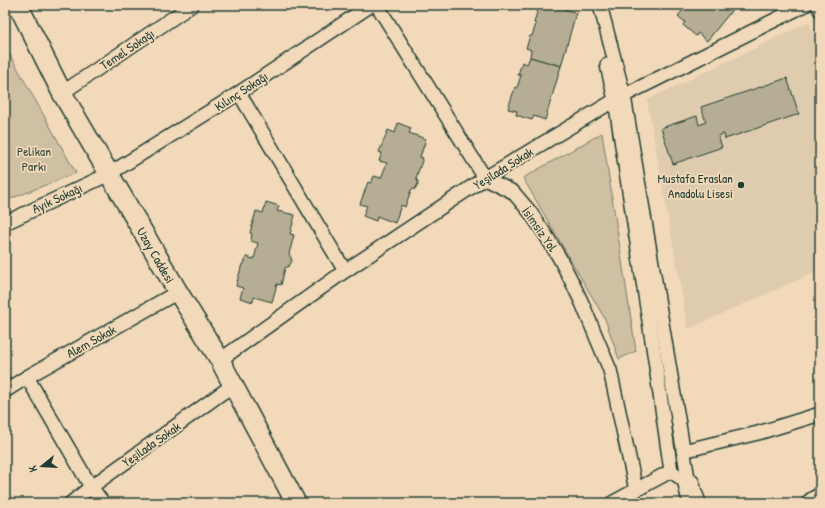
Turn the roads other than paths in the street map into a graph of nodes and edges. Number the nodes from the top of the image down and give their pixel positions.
1 (18, 5) edge
2 (192, 5) edge
3 (371, 5) edge
4 (377, 5) edge
5 (594, 5) edge
6 (600, 5) edge
7 (805, 5) edge
8 (818, 5) edge
9 (820, 10) edge
10 (62, 93) junction
11 (239, 93) junction
12 (619, 98) junction
13 (110, 174) junction
14 (485, 178) junction
15 (5, 222) edge
16 (345, 271) junction
17 (178, 292) junction
18 (220, 360) junction
19 (27, 377) junction
20 (233, 386) junction
21 (5, 391) edge
22 (820, 414) edge
23 (683, 451) junction
24 (671, 471) junction
25 (91, 487) junction
26 (636, 490) junction
27 (692, 494) edge
28 (820, 499) edge
29 (71, 503) edge
30 (103, 503) edge
31 (296, 503) edge
32 (612, 503) edge
33 (813, 503) edge

1 - 10 main road, Uzay Caddesi
2 - 10 street, Temel Sokağı
3 - 11 street, Kılınç Sokağı
4 - 14 street
5 - 12 street
6 - 12 street
7 - 12 street, Yeşilada Sokak
8 - 9 street
10 - 13 main road, Uzay Caddesi
11 - 13 street, Kılınç Sokağı
11 - 16 street
12 - 14 street, Yeşilada Sokak
12 - 23 street
12 - 24 street
13 - 15 street, Ayık Sokağı
13 - 17 main road, Uzay Caddesi
14 - 16 street, Yeşilada Sokak
14 - 26 street, İsimsiz Yol
16 - 18 street, Yeşilada Sokak
17 - 18 main road, Uzay Caddesi
17 - 19 street, Alem Sokak
18 - 20 main road, Uzay Caddesi
19 - 21 street, Alem Sokak
19 - 25 street
20 - 25 street, Yeşilada Sokak
20 - 31 main road, Uzay Caddesi
22 - 23 street
23 - 27 street
24 - 26 street
24 - 27 street
25 - 29 street, Yeşilada Sokak
25 - 30 street
26 - 32 street
28 - 33 main road

